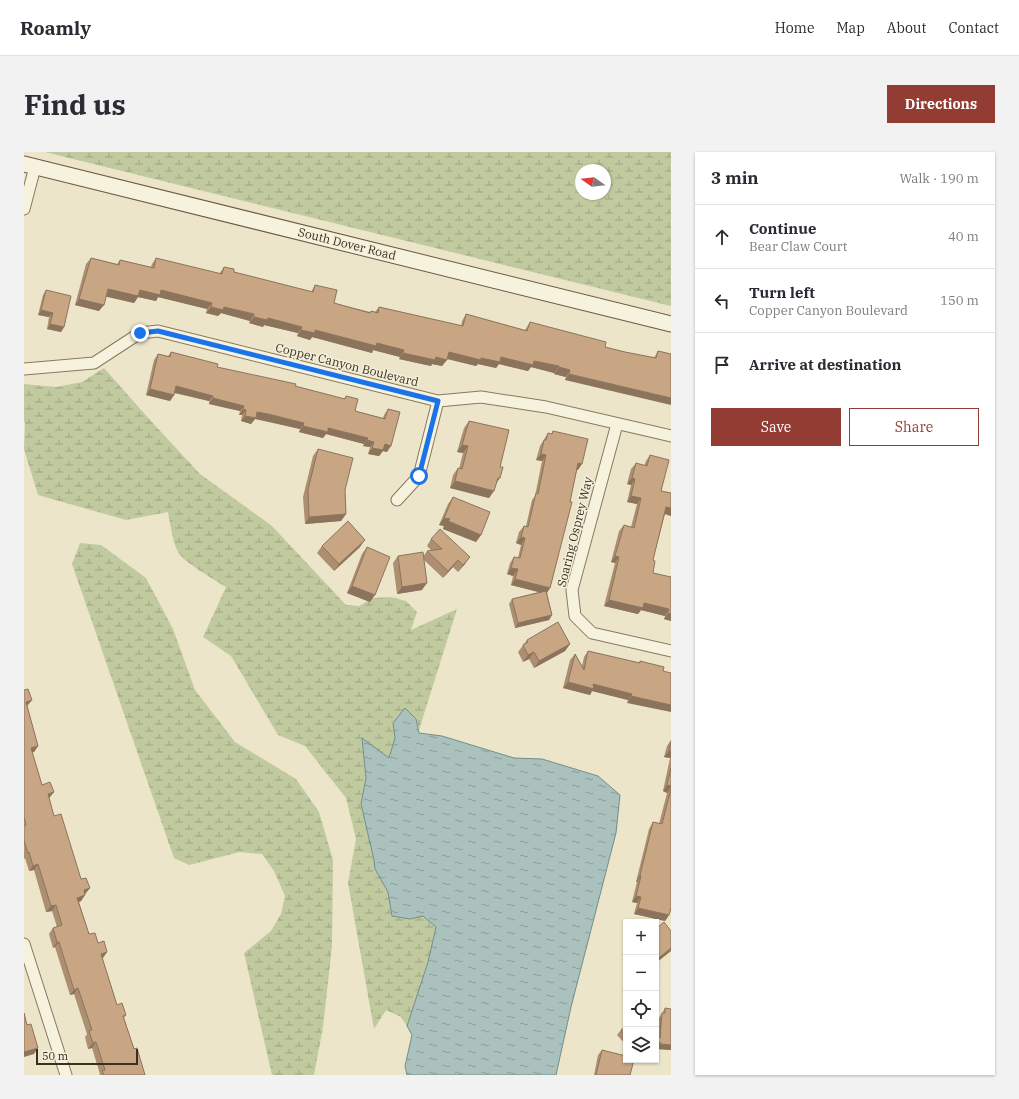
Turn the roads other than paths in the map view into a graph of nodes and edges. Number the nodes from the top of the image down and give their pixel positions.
1 (29, 165) edge
2 (24, 209) edge
3 (671, 324) edge
4 (24, 369) edge
5 (438, 401) junction
6 (617, 424) junction
7 (671, 436) edge
8 (397, 500) dead end
9 (671, 651) edge
10 (24, 944) edge
11 (66, 1075) edge

1 - 2 street
1 - 3 street, South Dover Road
4 - 5 street, Copper Canyon Boulevard
5 - 6 street, Copper Canyon Boulevard
5 - 8 street
6 - 7 street, Copper Canyon Boulevard
6 - 9 street, Soaring Osprey Way
10 - 11 street

